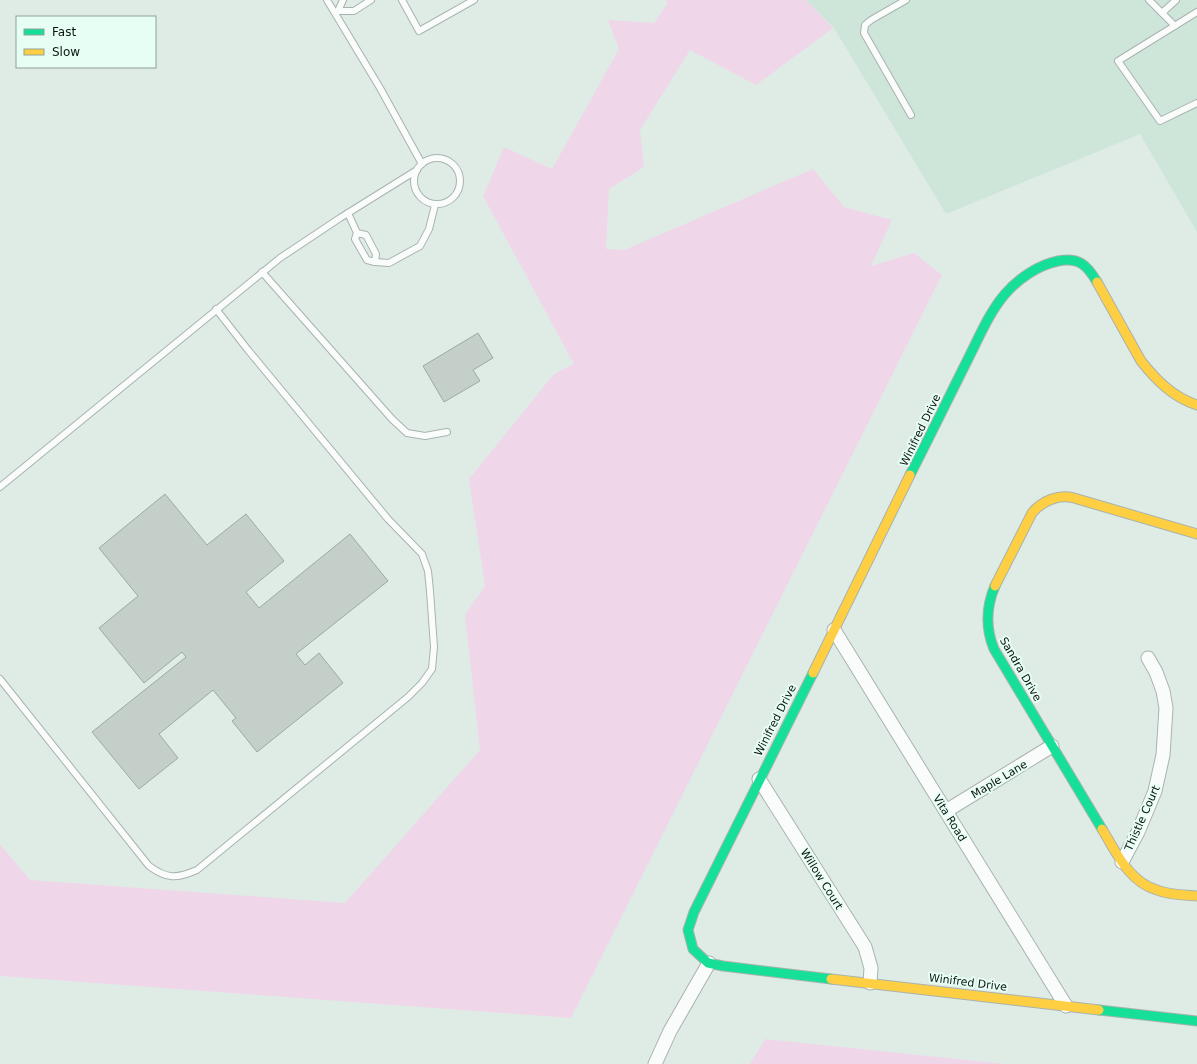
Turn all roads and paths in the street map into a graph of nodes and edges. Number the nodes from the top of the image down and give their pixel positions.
1 (327, 0) edge
2 (343, 0) edge
3 (371, 0) edge
4 (402, 0) edge
5 (474, 0) edge
6 (906, 0) edge
7 (1149, 0) edge
8 (1176, 0) edge
9 (336, 12) junction
10 (1197, 12) edge
11 (1162, 13) junction
12 (1175, 26) junction
13 (1197, 103) edge
14 (911, 115) dead end
15 (422, 164) junction
16 (417, 170) junction
17 (435, 205) junction
18 (348, 213) junction
19 (357, 233) junction
20 (375, 262) junction
21 (262, 272) junction
22 (216, 309) junction
23 (1197, 406) edge
24 (447, 432) dead end
25 (0, 487) edge
26 (1197, 534) edge
27 (834, 630) junction
28 (1148, 658) dead end
29 (0, 679) edge
30 (1052, 746) junction
31 (759, 779) junction
32 (946, 811) junction
33 (1122, 862) junction
34 (1197, 896) edge
35 (709, 963) junction
36 (870, 983) junction
37 (1066, 1006) junction
38 (1197, 1021) edge
39 (655, 1064) edge

1 - 9 lane
2 - 9 lane
3 - 9 lane
4 - 5 lane
6 - 14 lane
7 - 11 lane
8 - 11 lane
9 - 15 lane
10 - 12 lane
11 - 12 lane
12 - 13 lane
15 - 16 lane
15 - 17 lane
16 - 17 lane
16 - 18 lane
17 - 20 lane
18 - 19 lane
18 - 21 lane
19 - 20 lane
19 - 20 lane
21 - 22 lane
21 - 24 lane
22 - 25 lane
22 - 29 lane
23 - 27 street, Winifred Drive
26 - 30 street, Sandra Drive
27 - 31 street, Winifred Drive
27 - 32 street, Vita Road
28 - 33 street, Thistle Court
30 - 32 street, Maple Lane
30 - 33 street, Sandra Drive
31 - 35 street, Winifred Drive
31 - 36 street, Willow Court
32 - 37 street, Vita Road
33 - 34 street, Sandra Drive
35 - 36 street, Winifred Drive
35 - 39 street
36 - 37 street, Winifred Drive
37 - 38 street, Winifred Drive

